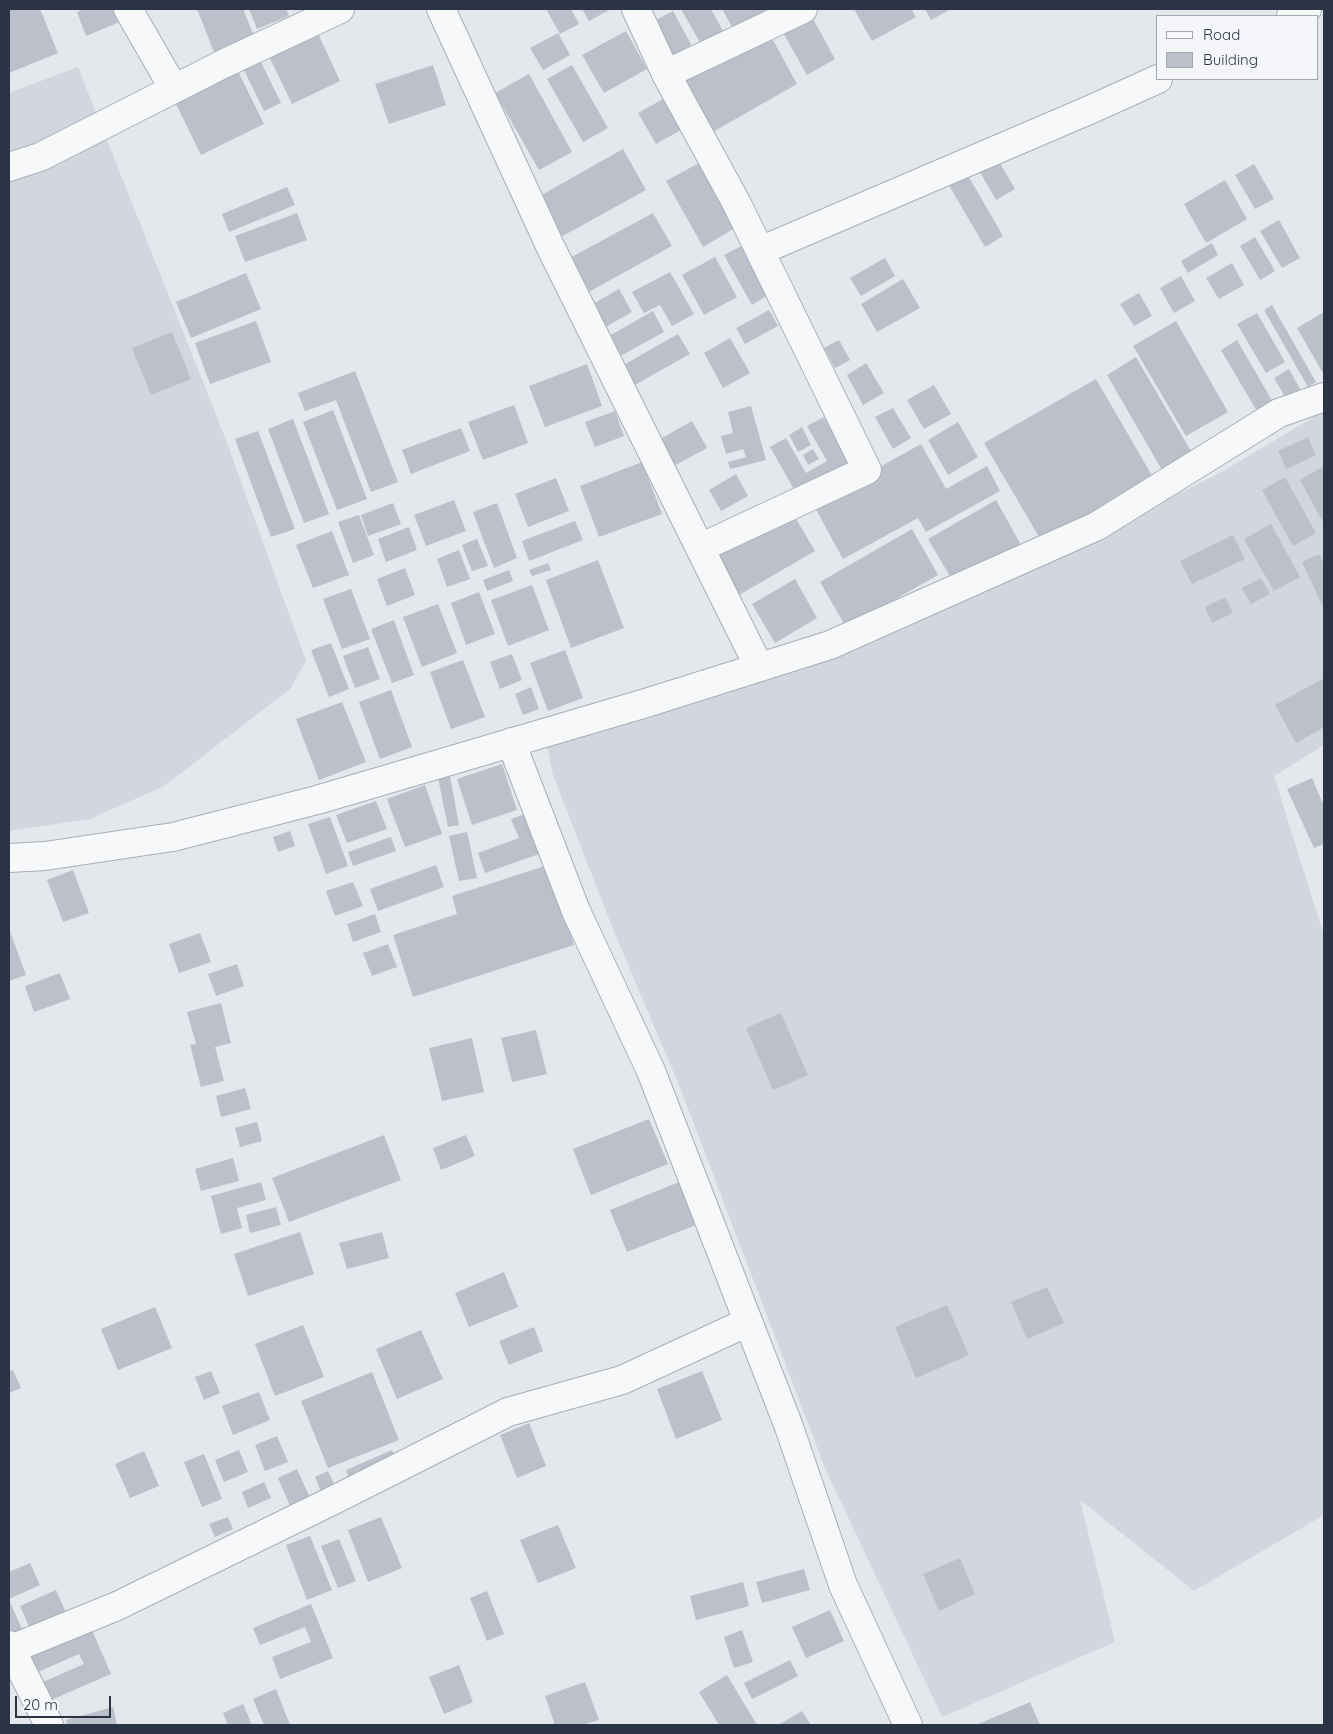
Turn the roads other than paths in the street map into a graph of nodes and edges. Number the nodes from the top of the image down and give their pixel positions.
1 (128, 9) edge
2 (340, 9) edge
3 (441, 9) edge
4 (636, 9) edge
5 (803, 9) edge
6 (1307, 9) edge
7 (1293, 15) edge
8 (666, 74) junction
9 (1156, 80) edge
10 (174, 88) junction
11 (9, 166) edge
12 (760, 251) junction
13 (1324, 397) edge
14 (700, 548) junction
15 (759, 667) junction
16 (511, 742) junction
17 (9, 858) edge
18 (748, 1322) junction
19 (9, 1648) edge
20 (49, 1725) edge
21 (908, 1725) edge

1 - 10 street
2 - 10 street
3 - 14 street
4 - 8 street
5 - 8 street
6 - 7 street
8 - 12 street
9 - 12 street
10 - 11 street
12 - 14 street
13 - 15 street
14 - 15 street
15 - 16 street
16 - 17 street
16 - 18 street
18 - 19 street
18 - 21 street
19 - 20 street

